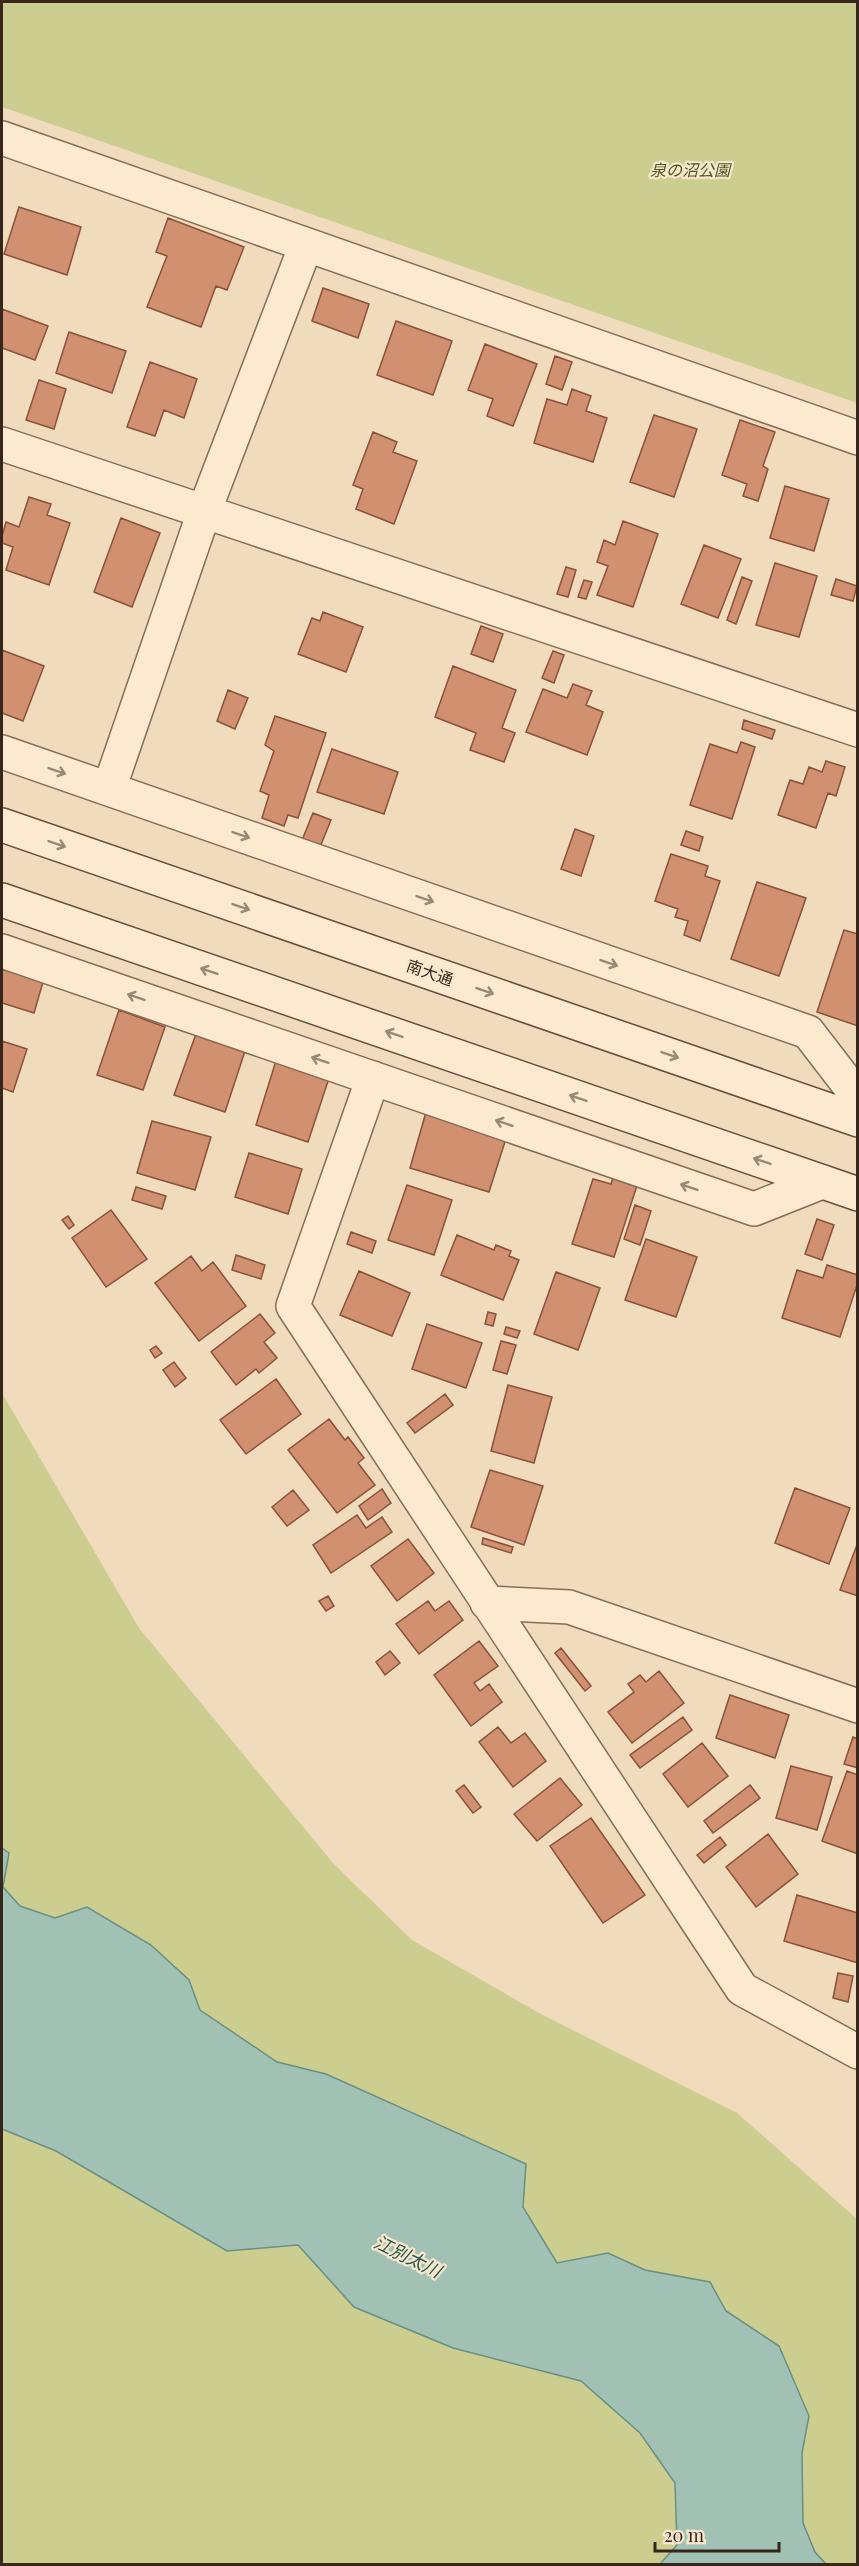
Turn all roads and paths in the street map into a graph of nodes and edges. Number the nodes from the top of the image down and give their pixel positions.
1 (2, 138) edge
2 (306, 244) junction
3 (858, 438) edge
4 (2, 444) edge
5 (204, 512) junction
6 (858, 730) edge
7 (2, 752) edge
8 (109, 789) junction
9 (2, 825) edge
10 (2, 900) edge
11 (2, 951) edge
12 (372, 1078) junction
13 (858, 1097) edge
14 (858, 1120) edge
15 (822, 1182) junction
16 (858, 1194) edge
17 (488, 1603) junction
18 (858, 1706) edge
19 (858, 2052) edge

1 - 2 street
2 - 3 street
2 - 5 street
4 - 5 street
5 - 6 street
5 - 8 street
7 -> 8 street
8 -> 13 street
9 -> 14 street, 南大通
15 -> 10 street
12 -> 11 street
15 -> 12 street
12 - 17 street
15 - 16 street
17 - 18 street
17 - 19 street

